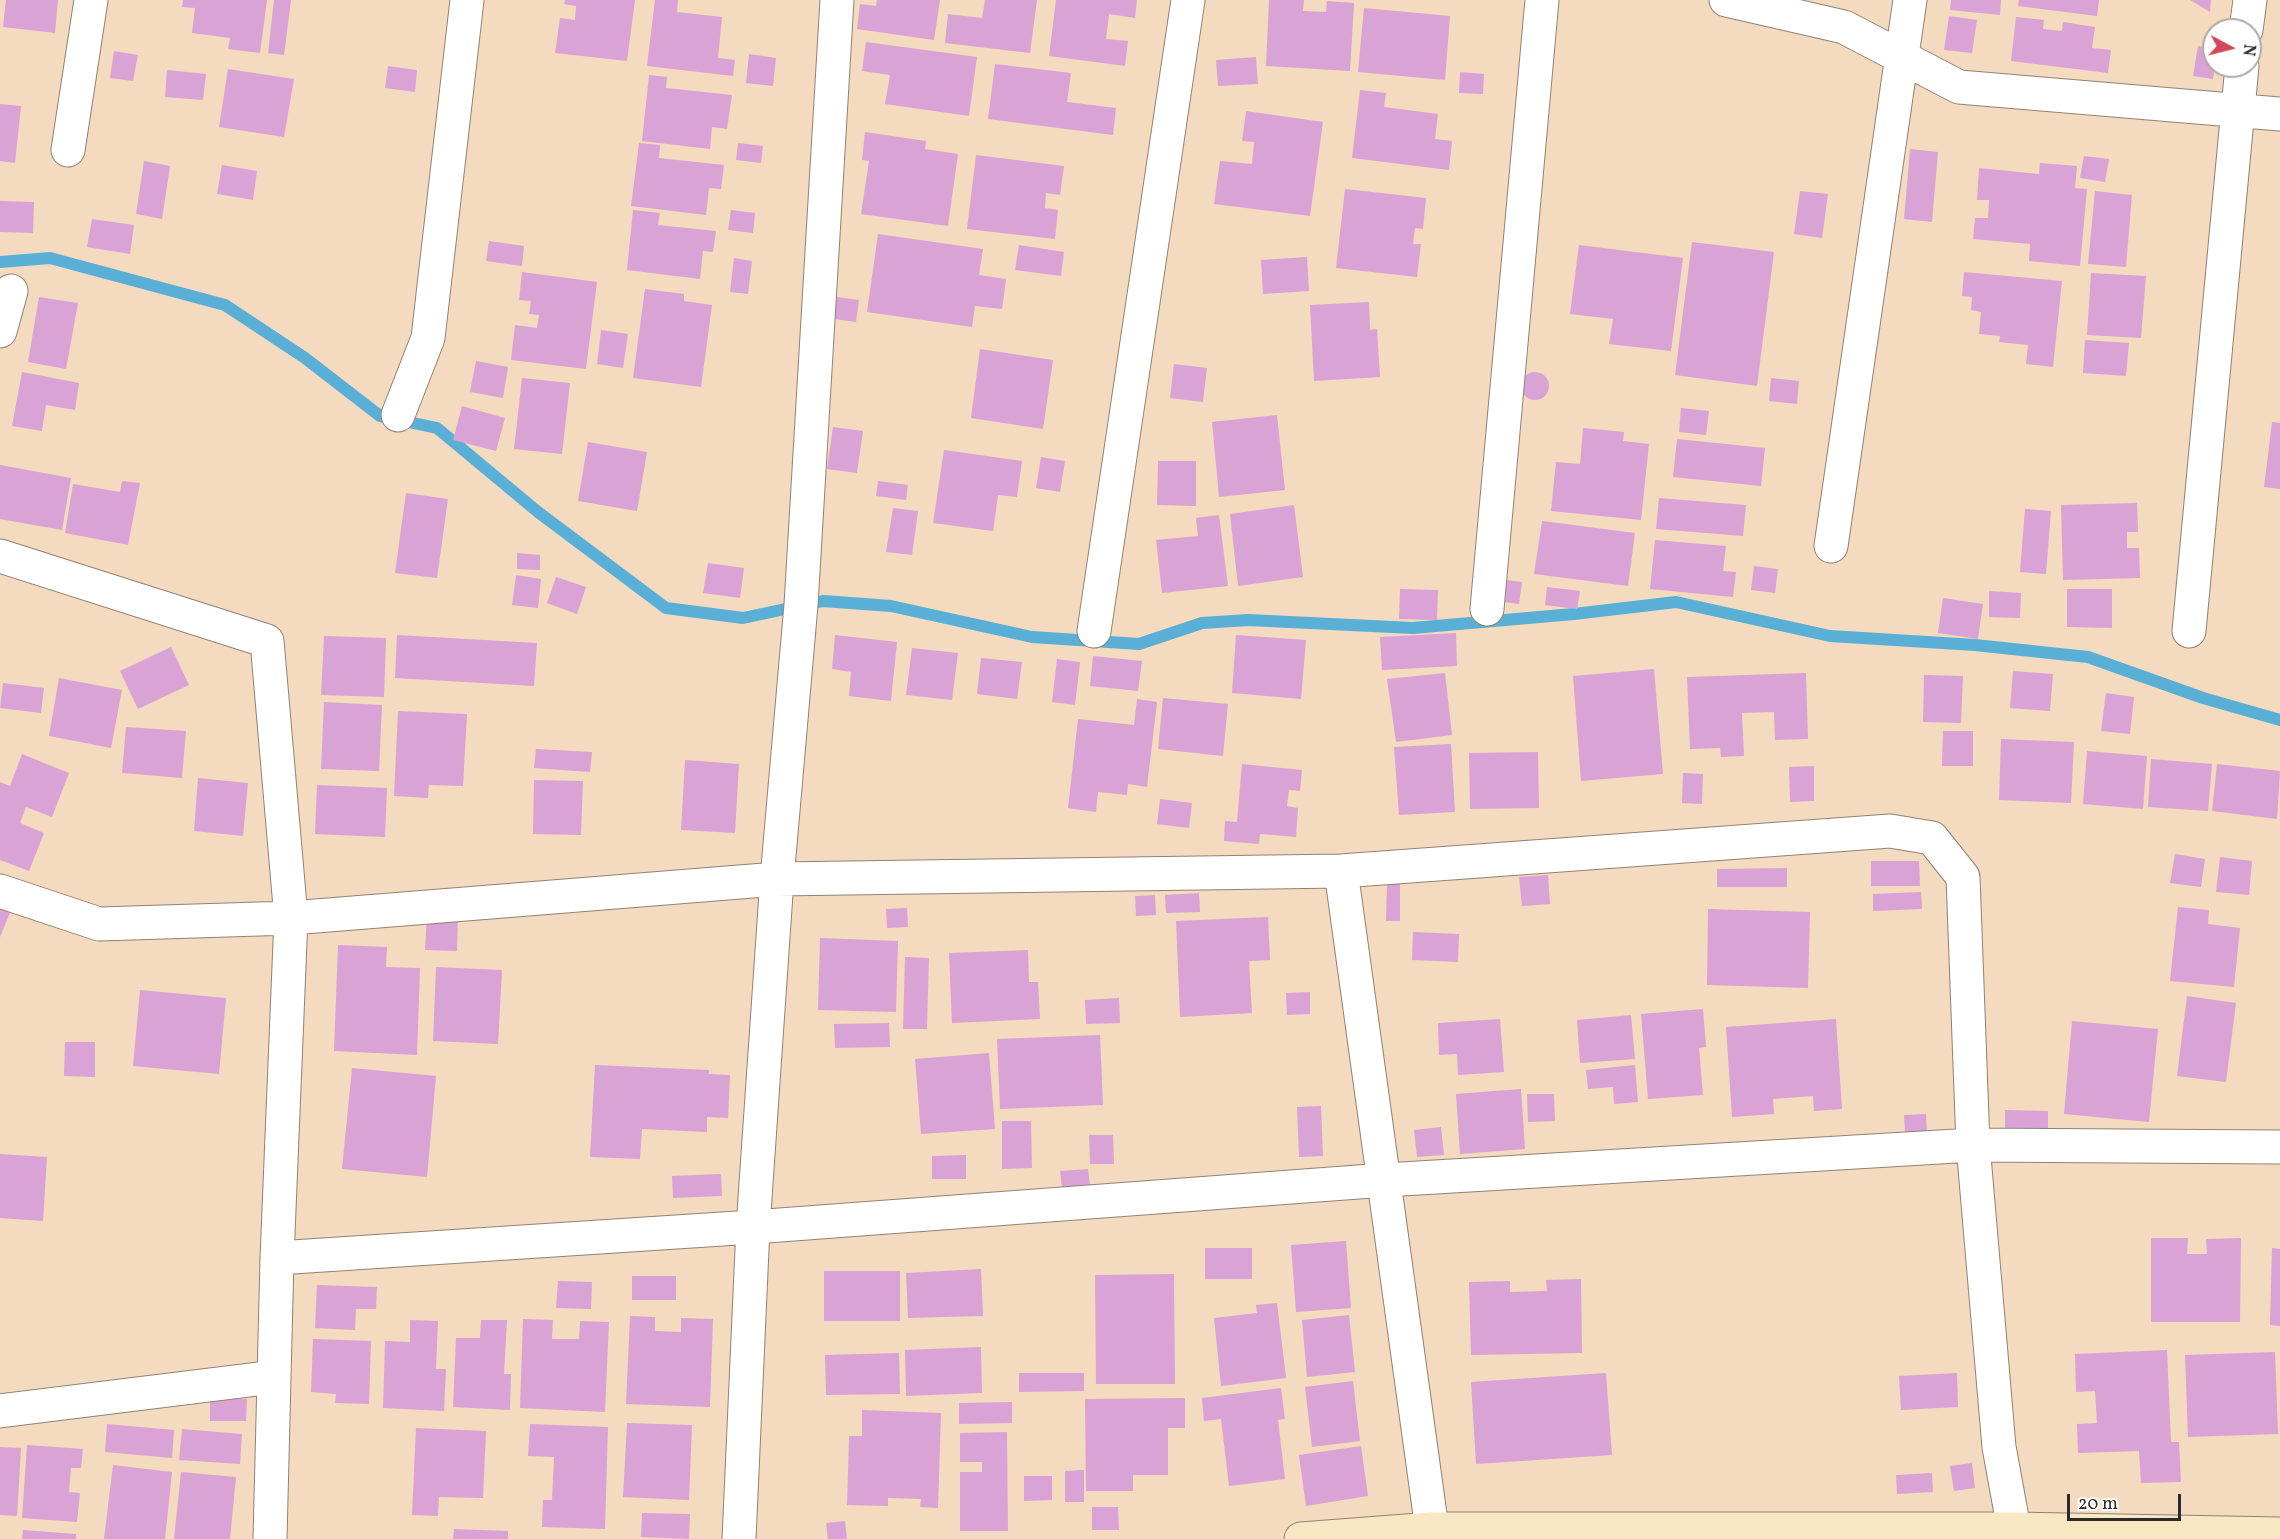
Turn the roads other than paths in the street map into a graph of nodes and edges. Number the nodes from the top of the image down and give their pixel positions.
1 (91, 0) edge
2 (467, 0) edge
3 (837, 0) edge
4 (1188, 0) edge
5 (1542, 0) edge
6 (1726, 0) edge
7 (1910, 0) edge
8 (2250, 0) edge
9 (2248, 18) edge
10 (1901, 58) junction
11 (2240, 78) edge
12 (2236, 110) junction
13 (2280, 114) edge
14 (68, 150) dead end
15 (11, 291) dead end
16 (0, 331) edge
17 (398, 415) dead end
18 (1831, 546) dead end
19 (0, 556) edge
20 (1487, 609) dead end
21 (1094, 631) dead end
22 (2189, 631) dead end
23 (1341, 871) junction
24 (777, 879) junction
25 (0, 891) edge
26 (291, 918) junction
27 (1973, 1145) junction
28 (2280, 1147) edge
29 (1385, 1180) junction
30 (753, 1227) junction
31 (277, 1258) junction
32 (274, 1377) junction
33 (0, 1411) edge
34 (1432, 1529) junction
35 (2014, 1529) junction
36 (2280, 1534) edge
37 (2235, 1536) edge
38 (270, 1539) edge
39 (739, 1539) edge
40 (1301, 1539) edge

1 - 14 street
2 - 17 street
3 - 24 street
4 - 21 street
5 - 20 street
6 - 10 street
7 - 10 street
8 - 9 street
10 - 12 street
10 - 18 street
11 - 12 street
12 - 13 street
12 - 22 street
15 - 16 street
19 - 26 street
23 - 24 street
23 - 27 street
23 - 29 street
24 - 26 street
24 - 30 street
25 - 26 street
26 - 31 street
27 - 28 street
27 - 29 street
27 - 35 street
29 - 30 street
29 - 34 street
30 - 31 street
30 - 39 street
31 - 32 street
32 - 33 street
32 - 38 street
34 - 35 main road
34 - 40 main road
35 - 37 main road
36 - 37 main road

